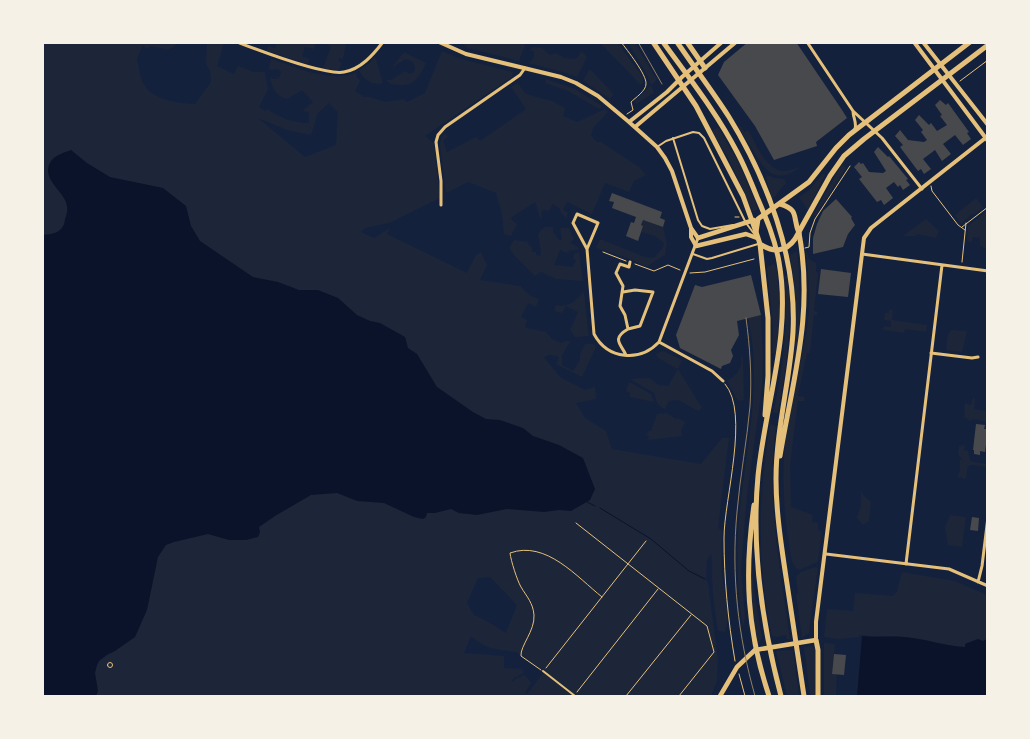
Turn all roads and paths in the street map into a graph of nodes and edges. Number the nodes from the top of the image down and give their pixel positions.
1 (237, 42) edge
2 (383, 42) edge
3 (439, 42) edge
4 (453, 42) edge
5 (621, 42) edge
6 (653, 42) edge
7 (663, 42) edge
8 (677, 42) edge
9 (687, 42) edge
10 (722, 42) edge
11 (736, 42) edge
12 (807, 42) edge
13 (914, 42) edge
14 (923, 42) edge
15 (970, 42) edge
16 (988, 45) edge
17 (452, 49) junction
18 (988, 60) edge
19 (699, 62) junction
20 (941, 64) junction
21 (526, 68) junction
22 (703, 69) junction
23 (934, 69) junction
24 (949, 75) junction
25 (680, 78) junction
26 (941, 80) junction
27 (962, 80) dead end
28 (685, 85) junction
29 (853, 111) junction
30 (623, 116) junction
31 (629, 122) junction
32 (865, 122) junction
33 (988, 125) edge
34 (635, 127) junction
35 (855, 130) junction
36 (874, 131) junction
37 (673, 138) junction
38 (987, 138) edge
39 (657, 148) junction
40 (850, 166) dead end
41 (922, 189) junction
42 (932, 191) dead end
43 (441, 205) dead end
44 (778, 205) junction
45 (988, 207) edge
46 (758, 219) junction
47 (746, 223) junction
48 (966, 223) junction
49 (738, 225) junction
50 (961, 227) junction
51 (691, 228) junction
52 (965, 230) junction
53 (799, 233) junction
54 (757, 235) junction
55 (698, 238) junction
56 (760, 244) junction
57 (696, 246) junction
58 (809, 247) dead end
59 (587, 249) junction
60 (603, 252) dead end
61 (693, 254) junction
62 (862, 254) junction
63 (754, 259) dead end
64 (630, 262) junction
65 (962, 262) dead end
66 (942, 265) junction
67 (680, 270) dead end
68 (988, 271) edge
69 (693, 274) dead end
70 (623, 292) junction
71 (628, 329) junction
72 (659, 342) junction
73 (932, 353) junction
74 (626, 356) junction
75 (978, 356) dead end
76 (723, 381) joint
77 (765, 432) junction
78 (758, 475) junction
79 (776, 479) junction
80 (988, 517) edge
81 (576, 523) dead end
82 (646, 542) dead end
83 (826, 554) junction
84 (628, 564) junction
85 (906, 564) junction
86 (978, 582) junction
87 (988, 586) edge
88 (658, 588) junction
89 (602, 597) junction
90 (691, 614) junction
91 (816, 640) junction
92 (755, 650) junction
93 (736, 664) dead end
94 (544, 671) junction
95 (738, 673) dead end
96 (574, 696) edge
97 (626, 696) edge
98 (679, 696) edge
99 (720, 696) edge
100 (744, 696) edge
101 (769, 696) edge
102 (781, 696) edge
103 (804, 696) edge
104 (818, 696) edge

1 - 2 street
3 - 17 street
4 - 17 street
5 - 30 path
6 - 25 main road
7 - 77 main road
8 - 79 main road
9 - 19 main road
10 - 19 street
11 - 22 street
12 - 29 street
13 - 23 street
14 - 20 street
15 - 20 main road
16 - 24 main road
17 - 21 street
18 - 27 path
19 - 22 main road
19 - 25 street
20 - 23 main road
20 - 24 street
21 - 30 street
21 - 43 street
22 - 28 street
23 - 26 street
23 - 32 main road
24 - 26 main road
24 - 33 street
25 - 28 main road
25 - 31 street
26 - 36 main road
26 - 38 street
28 - 34 street
28 - 46 main road
29 - 32 street
29 - 35 street
30 - 31 street
31 - 34 street
32 - 35 main road
32 - 36 street
34 - 39 street
35 - 44 main road
36 - 41 street
36 - 53 main road
37 - 39 lane
37 - 47 lane
37 - 49 lane
38 - 41 street
39 - 51 street
40 - 58 path
41 - 62 street
42 - 50 path
44 - 46 main road
44 - 53 main road
45 - 48 path
46 - 47 main road
46 - 54 main road
47 - 49 main road
47 - 54 lane
48 - 50 path
48 - 52 path
49 - 55 main road
50 - 52 path
51 - 55 street
51 - 57 street
52 - 65 path
53 - 56 main road
53 - 79 main road
54 - 56 main road
54 - 57 main road
55 - 57 street
56 - 61 lane
56 - 77 main road
57 - 61 street
59 - 59 street
59 - 74 street
60 - 64 path
61 - 72 street
62 - 66 street
62 - 83 street
63 - 69 path
64 - 67 path
64 - 70 street
66 - 68 street
66 - 73 street
70 - 71 street
70 - 71 street
71 - 74 street
72 - 74 street
72 - 76 street
73 - 75 street
73 - 85 street
76 - 93 path
77 - 78 main road
78 - 92 main road
78 - 102 main road
79 - 103 main road
80 - 86 street
81 - 84 path
82 - 84 path
83 - 85 street
83 - 91 street
84 - 88 path
84 - 89 path
85 - 86 street
86 - 87 street
88 - 90 path
88 - 96 path
89 - 94 path
89 - 94 path
90 - 97 path
90 - 98 path
91 - 92 main road
91 - 104 main road
92 - 99 main road
92 - 101 main road
94 - 96 lane
95 - 100 path

